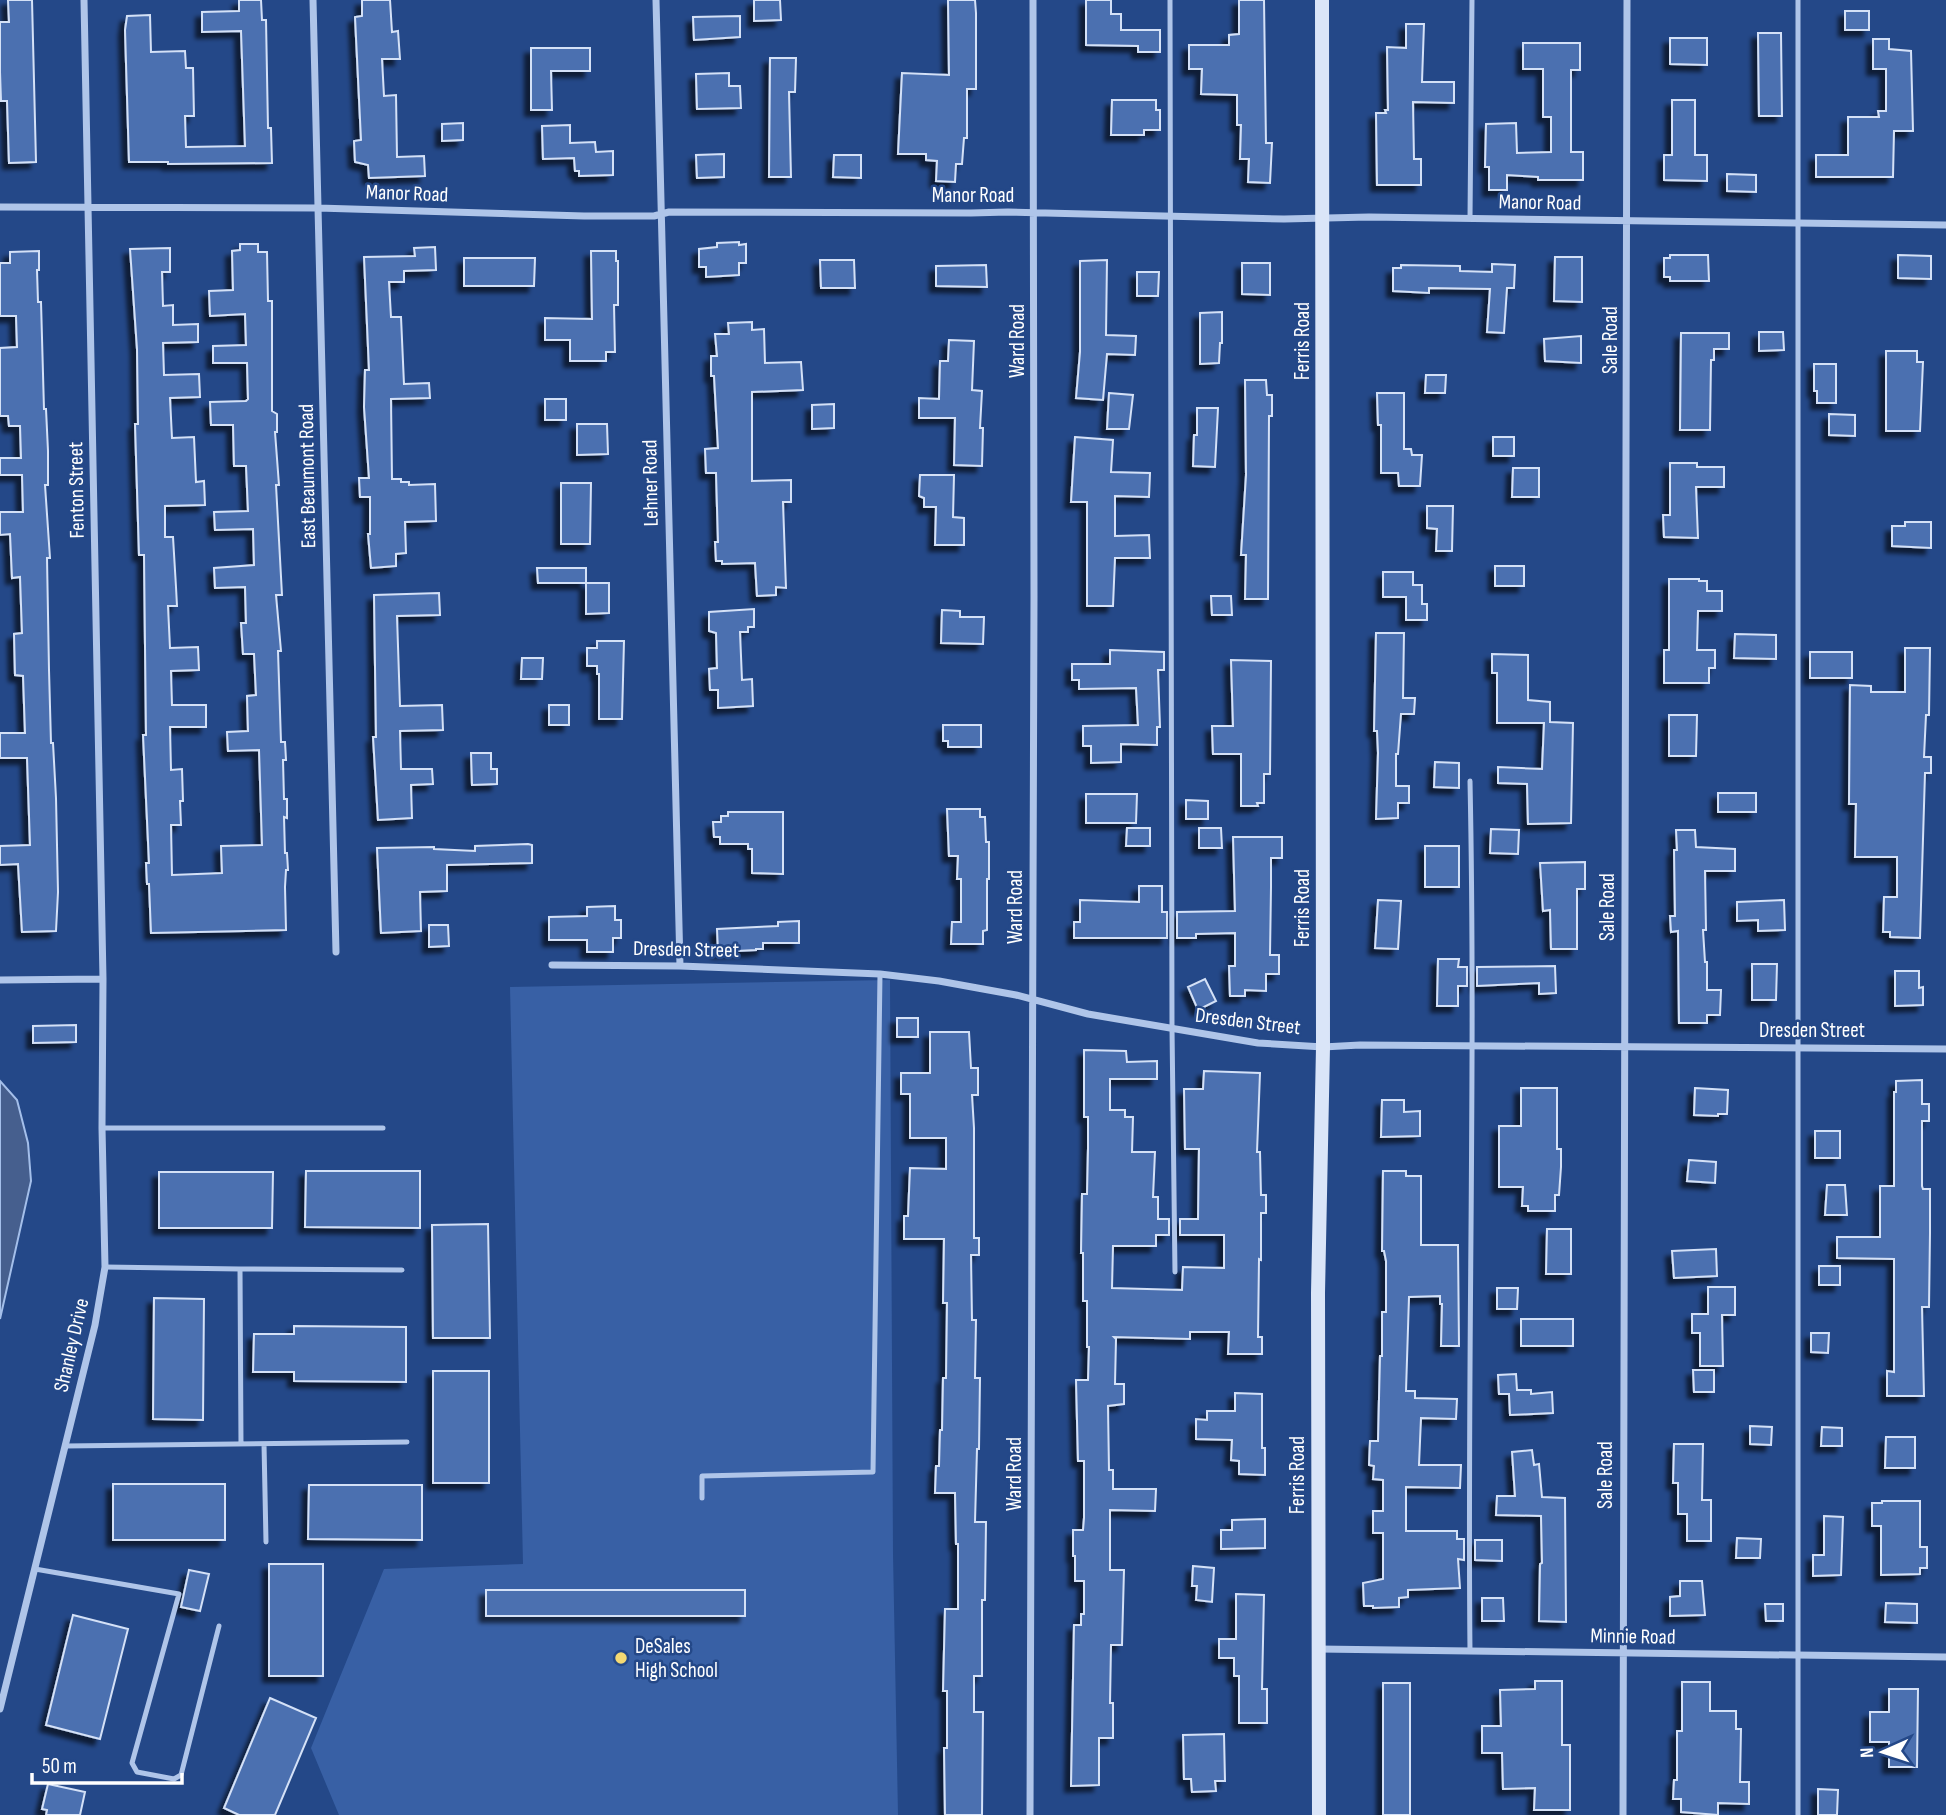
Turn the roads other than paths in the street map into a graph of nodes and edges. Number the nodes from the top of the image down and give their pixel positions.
1 (84, 0) edge
2 (313, 0) edge
3 (656, 0) edge
4 (1033, 0) edge
5 (1170, 0) edge
6 (1322, 0) edge
7 (1472, 0) edge
8 (1627, 0) edge
9 (1798, 0) edge
10 (0, 207) edge
11 (88, 208) junction
12 (318, 208) junction
13 (661, 214) junction
14 (1034, 214) junction
15 (1171, 217) junction
16 (1323, 218) junction
17 (1470, 218) junction
18 (1627, 220) junction
19 (1797, 223) junction
20 (1946, 225) edge
21 (1470, 781) dead end
22 (337, 952) dead end
23 (552, 965) dead end
24 (680, 966) junction
25 (880, 974) junction
26 (0, 979) edge
27 (103, 979) junction
28 (1032, 1001) junction
29 (1172, 1028) junction
30 (1471, 1046) junction
31 (1624, 1046) junction
32 (1322, 1047) junction
33 (1797, 1048) junction
34 (1946, 1049) edge
35 (102, 1128) junction
36 (383, 1128) dead end
37 (105, 1267) junction
38 (240, 1269) junction
39 (402, 1270) dead end
40 (1175, 1272) dead end
41 (407, 1443) dead end
42 (241, 1444) junction
43 (264, 1444) junction
44 (65, 1446) junction
45 (702, 1498) dead end
46 (266, 1542) dead end
47 (35, 1569) junction
48 (219, 1626) dead end
49 (1319, 1649) junction
50 (1470, 1651) junction
51 (1623, 1654) junction
52 (1798, 1655) junction
53 (1946, 1657) edge
54 (0, 1709) edge
55 (1030, 1815) edge
56 (1320, 1815) edge
57 (1623, 1815) edge
58 (1798, 1815) edge

1 - 11 street, Fenton Street
2 - 12 street, East Beaumont Road
3 - 13 street, Lehner Road
4 - 14 street, Ward Road
5 - 15 lane
6 - 16 main road, Ferris Road
7 - 17 lane
8 - 18 street, Sale Road
9 - 19 lane
10 - 11 street, Manor Road
11 - 12 street, Manor Road
11 - 27 street, Fenton Street
12 - 13 street, Manor Road
12 - 22 street, East Beaumont Road
13 - 14 street, Manor Road
13 - 24 street, Lehner Road
14 - 15 street, Manor Road
14 - 28 street, Ward Road
15 - 16 street, Manor Road
15 - 29 lane
16 - 17 street, Manor Road
16 - 32 main road, Ferris Road
17 - 18 street, Manor Road
18 - 19 street, Manor Road
18 - 31 street, Sale Road
19 - 20 street, Manor Road
19 - 33 lane
21 - 30 lane
23 - 24 street, Dresden Street
24 - 25 street, Dresden Street
25 - 28 street, Dresden Street
25 - 45 lane
26 - 27 street
27 - 35 street, Shanley Drive
28 - 29 street, Dresden Street
28 - 55 street, Ward Road
29 - 32 street, Dresden Street
29 - 40 lane
30 - 31 street, Dresden Street
30 - 32 street, Dresden Street
30 - 50 lane
31 - 33 street, Dresden Street
31 - 51 street, Sale Road
32 - 49 main road, Ferris Road
33 - 34 street, Dresden Street
33 - 52 lane
35 - 36 lane
35 - 37 street, Shanley Drive
37 - 38 lane
37 - 44 street, Shanley Drive
38 - 39 lane
38 - 42 lane
41 - 43 lane
42 - 43 lane
42 - 44 lane
43 - 46 lane
44 - 47 street, Shanley Drive
47 - 48 lane
47 - 54 street, Shanley Drive
49 - 50 street, Minnie Road
49 - 56 main road, Ferris Road
50 - 51 street, Minnie Road
51 - 52 street, Minnie Road
51 - 57 street, Sale Road
52 - 53 street, Minnie Road
52 - 58 lane

